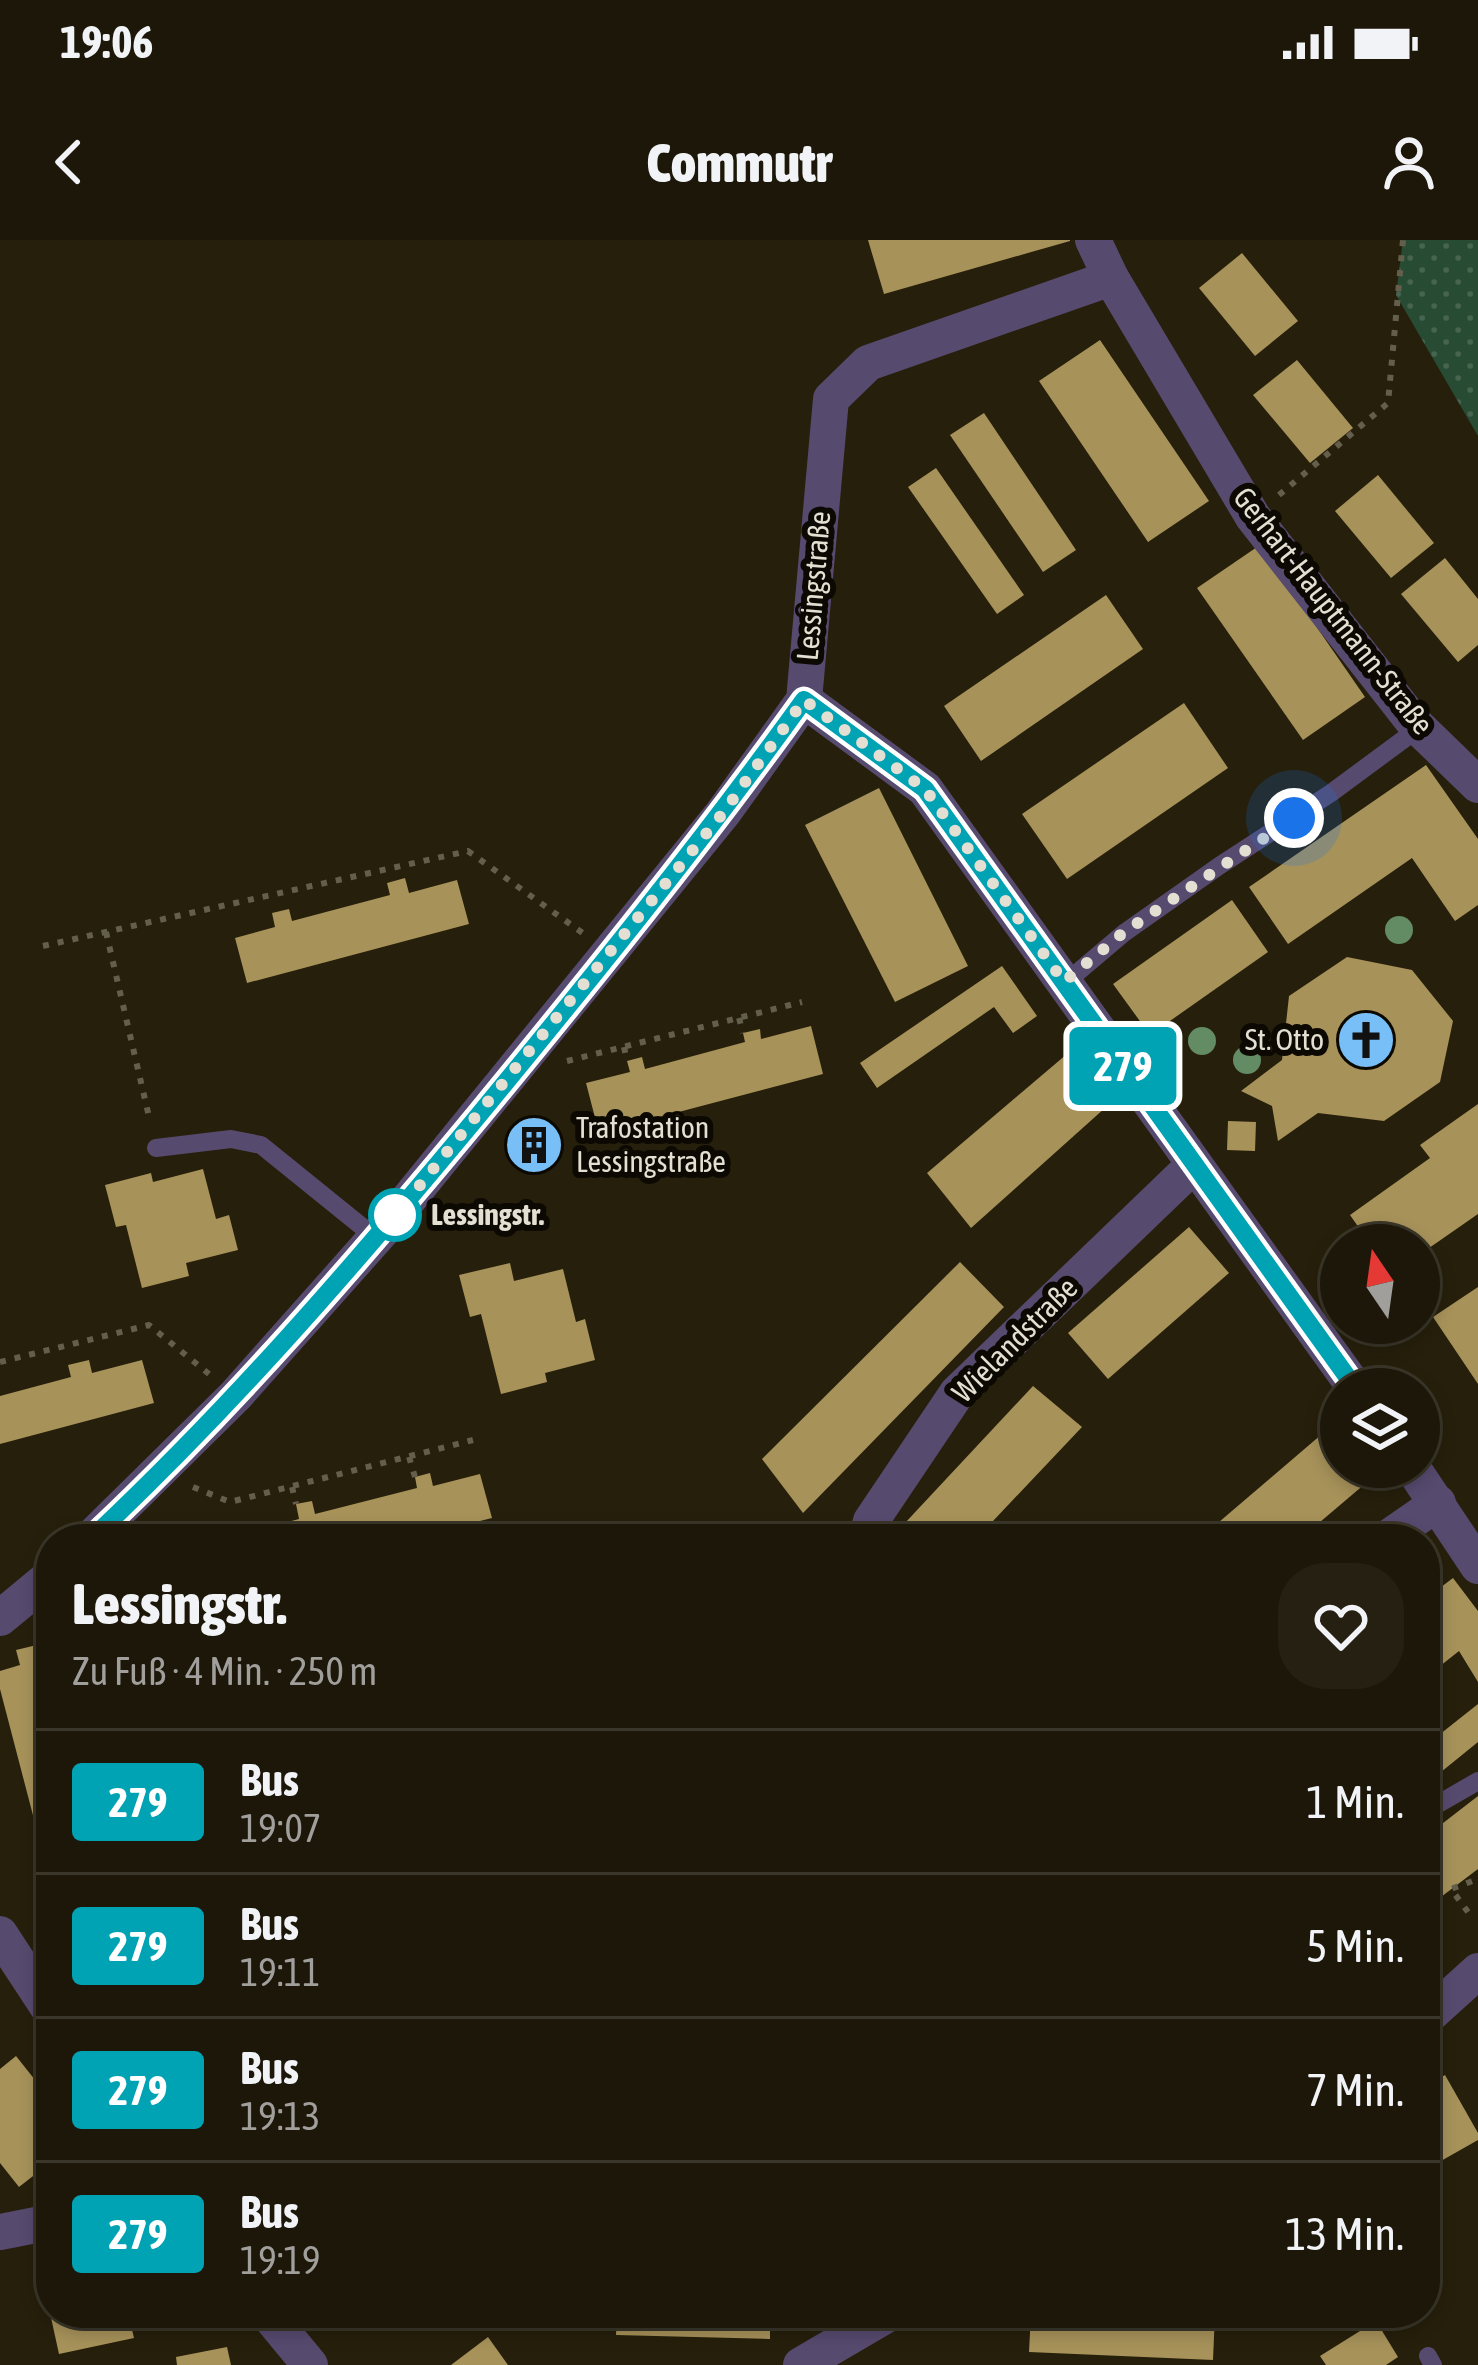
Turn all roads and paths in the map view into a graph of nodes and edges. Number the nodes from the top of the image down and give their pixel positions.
1 (1093, 240) edge
2 (1403, 240) edge
3 (1111, 278) junction
4 (1253, 517) junction
5 (804, 700) junction
6 (1419, 728) junction
7 (1478, 785) edge
8 (106, 932) junction
9 (43, 946) dead end
10 (611, 953) junction
11 (1064, 982) junction
12 (802, 1002) dead end
13 (739, 1018) junction
14 (743, 1033) dead end
15 (624, 1047) junction
16 (532, 1050) junction
17 (627, 1060) dead end
18 (157, 1148) joint
19 (1194, 1165) junction
20 (376, 1238) junction
21 (0, 1362) edge
22 (1341, 1368) edge
23 (236, 1395) junction
24 (473, 1440) dead end
25 (409, 1457) junction
26 (158, 1473) junction
27 (415, 1478) dead end
28 (292, 1486) junction
29 (1427, 1488) edge
30 (1438, 1503) junction
31 (296, 1504) dead end
32 (105, 1524) edge
33 (870, 1524) edge
34 (1408, 1524) edge
35 (1478, 1566) edge
36 (36, 1588) edge
37 (0, 1618) edge
38 (1478, 1781) edge
39 (1440, 1803) edge
40 (1478, 1879) edge
41 (1468, 1912) dead end
42 (0, 1934) edge
43 (1478, 1970) edge
44 (36, 1989) edge
45 (1440, 2005) edge
46 (36, 2225) edge
47 (0, 2232) edge
48 (279, 2328) edge
49 (864, 2328) edge
50 (310, 2365) edge
51 (801, 2365) edge

1 - 3 street, Gerhart-Hauptmann-Straße
2 - 4 path
3 - 4 street, Gerhart-Hauptmann-Straße
3 - 5 street, Lessingstraße
4 - 6 street, Gerhart-Hauptmann-Straße
5 - 10 street, Lessingstraße
5 - 11 street
6 - 7 street, Gerhart-Hauptmann-Straße
6 - 11 lane
8 - 9 path
8 - 10 path
8 - 18 path
10 - 16 street, Lessingstraße
11 - 19 street
12 - 13 path
13 - 14 path
13 - 15 path
15 - 16 path
15 - 17 path
16 - 20 street, Lessingstraße
18 - 20 lane
19 - 22 street
19 - 33 street, Wielandstraße
20 - 23 street, Lessingstraße
21 - 23 path
23 - 26 street, Lessingstraße
24 - 25 path
25 - 27 path
25 - 28 path
26 - 28 path
26 - 32 street, Lessingstraße
28 - 31 path
29 - 30 street
30 - 34 street
30 - 35 street
36 - 37 street
38 - 39 lane
40 - 41 path
42 - 44 street
43 - 45 street
46 - 47 street
48 - 50 street
49 - 51 street

